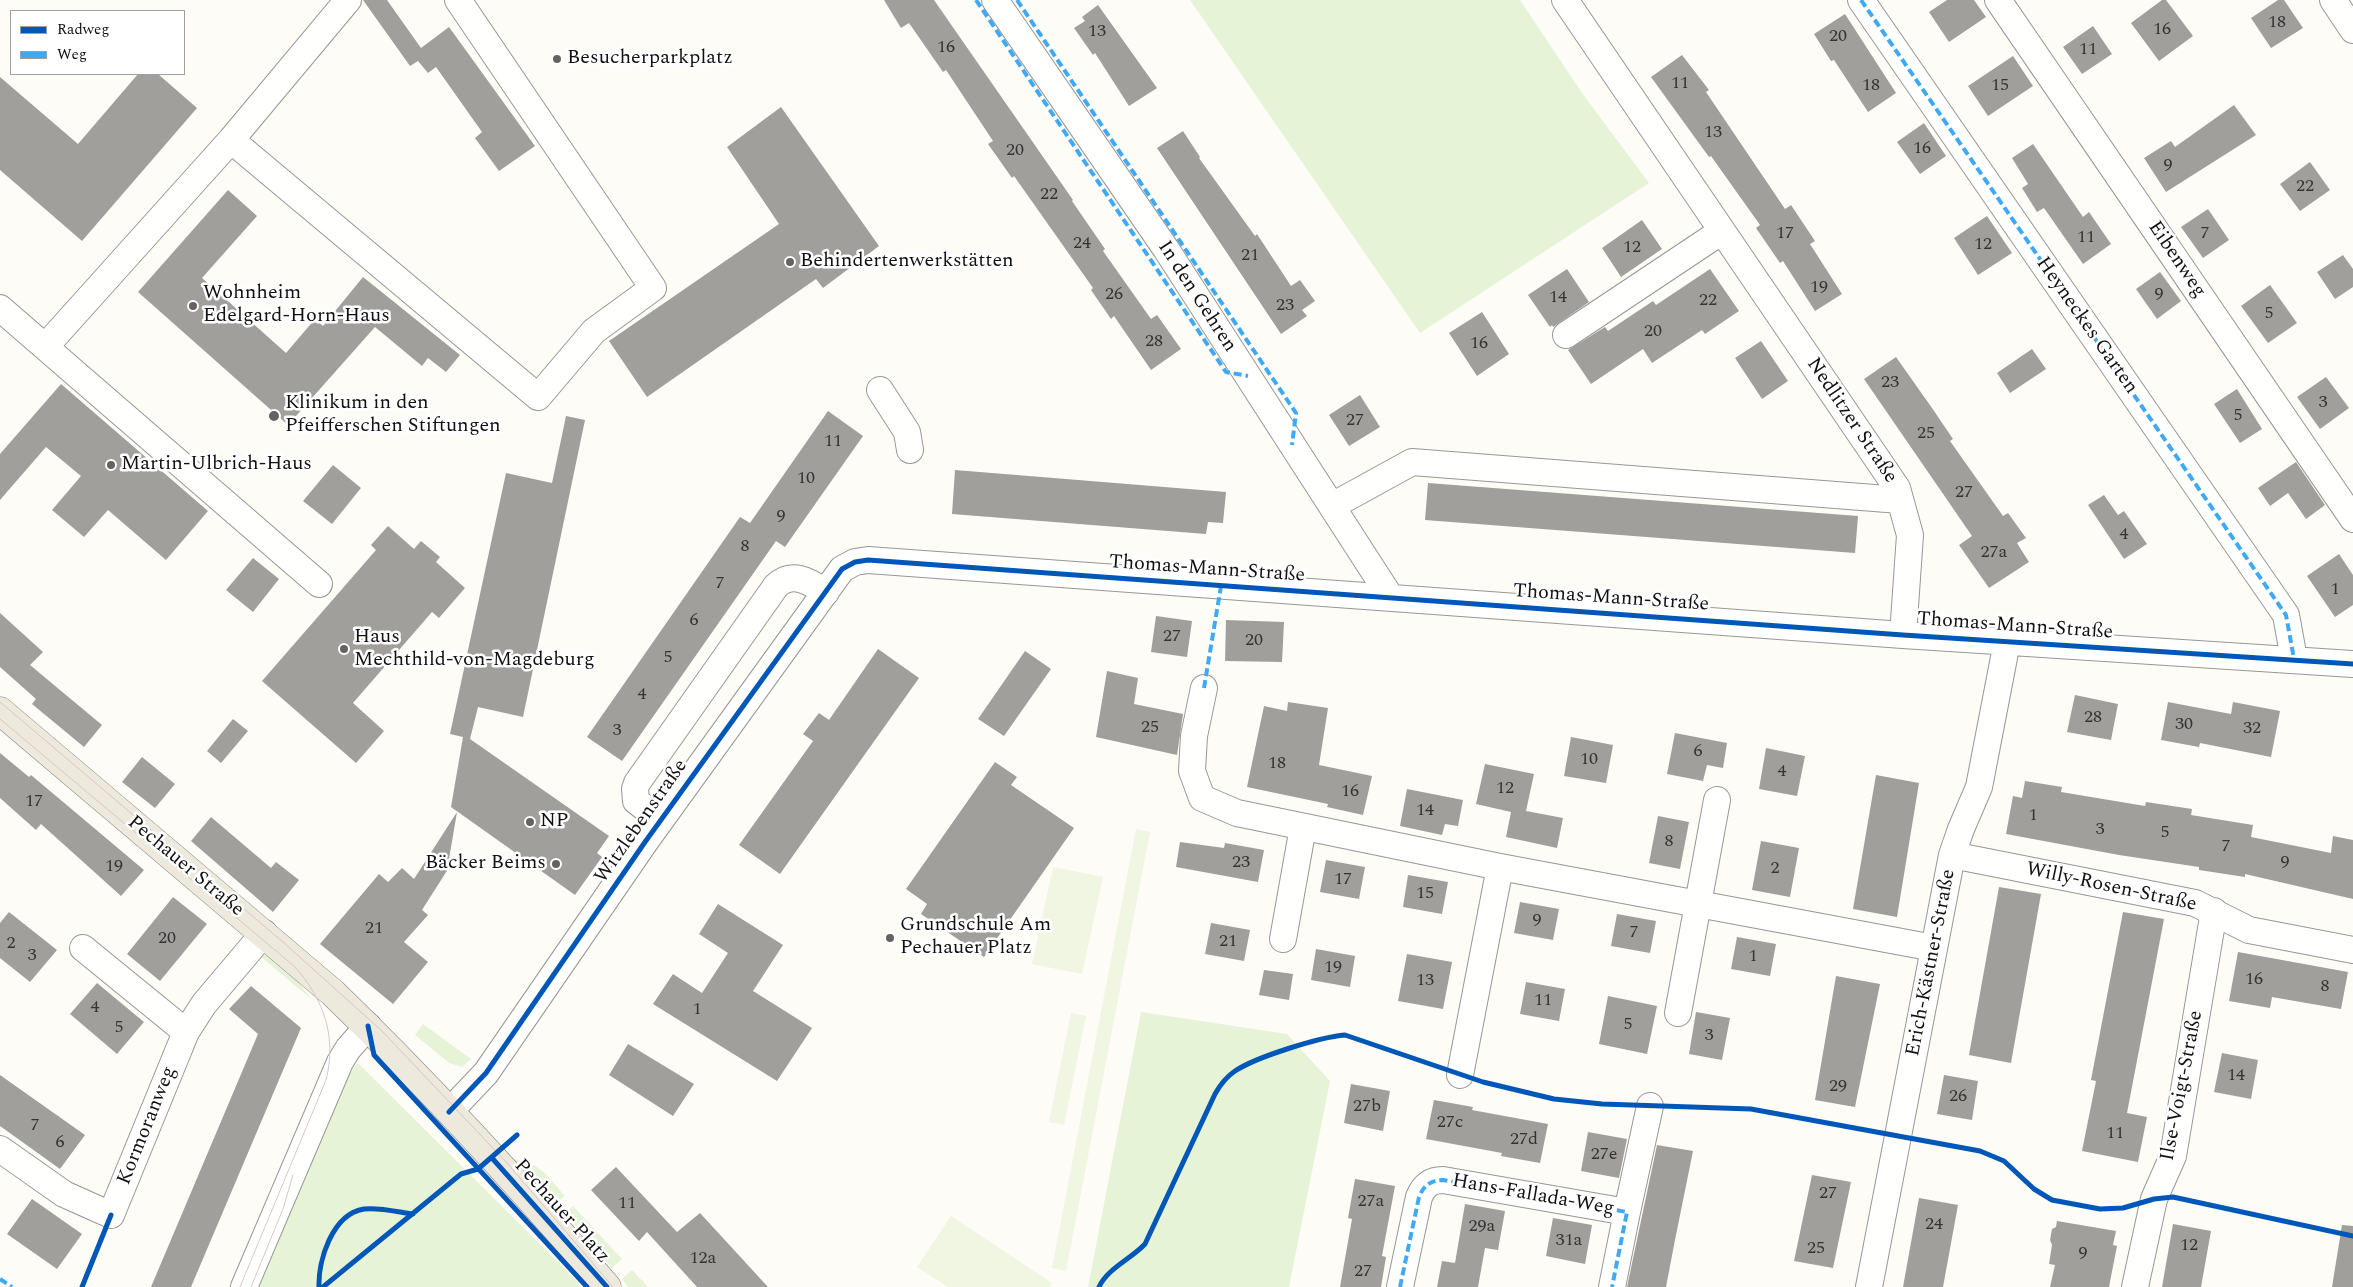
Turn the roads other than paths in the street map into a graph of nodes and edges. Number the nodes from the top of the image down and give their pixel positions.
1 (348, 0) edge
2 (458, 0) edge
3 (995, 0) edge
4 (1564, 0) edge
5 (1861, 0) edge
6 (1998, 0) edge
7 (2333, 0) edge
8 (2353, 30) edge
9 (231, 140) junction
10 (1722, 231) junction
11 (0, 308) edge
12 (1566, 335) dead end
13 (45, 347) junction
14 (880, 390) dead end
15 (910, 450) dead end
16 (1900, 500) junction
17 (1332, 506) junction
18 (2353, 519) edge
19 (868, 560) joint
20 (319, 584) dead end
21 (826, 592) junction
22 (1391, 598) junction
23 (1903, 635) junction
24 (2007, 642) junction
25 (2294, 659) junction
26 (2353, 664) edge
27 (1204, 688) dead end
28 (0, 711) edge
29 (1717, 800) dead end
30 (661, 820) junction
31 (1303, 828) junction
32 (1952, 855) junction
33 (1500, 867) junction
34 (1697, 904) junction
35 (2214, 911) junction
36 (264, 933) junction
37 (1283, 939) dead end
38 (82, 948) dead end
39 (1934, 948) junction
40 (2353, 950) edge
41 (1678, 1013) dead end
42 (368, 1026) junction
43 (186, 1032) junction
44 (1460, 1075) dead end
45 (1650, 1106) dead end
46 (449, 1112) junction
47 (0, 1149) edge
48 (1627, 1212) junction
49 (244, 1287) edge
50 (607, 1287) edge
51 (1400, 1287) edge
52 (1612, 1287) edge
53 (1869, 1287) edge
54 (2135, 1287) edge

1 - 9 street
2 - 9 street
3 - 17 street, In den Gehren
4 - 10 street, Nedlitzer Straße
5 - 25 street, Heyneckes Garten
6 - 18 street, Eibenweg
7 - 8 street
9 - 13 street
10 - 12 street
10 - 16 street, Nedlitzer Straße
11 - 13 street
13 - 20 street
14 - 15 street
16 - 17 street
16 - 23 street, Nedlitzer Straße
17 - 22 street, In den Gehren
19 - 21 street, Witzlebenstraße
19 - 22 street, Thomas-Mann-Straße
21 - 30 street, Witzlebenstraße
21 - 30 street
22 - 23 street, Thomas-Mann-Straße
23 - 24 street, Thomas-Mann-Straße
24 - 25 street, Thomas-Mann-Straße
24 - 32 street, Erich-Kästner-Straße
25 - 26 street, Thomas-Mann-Straße
27 - 31 street
28 - 36 main road, Pechauer Straße
29 - 34 street
30 - 46 street, Witzlebenstraße
31 - 33 street
31 - 37 street
32 - 35 street, Willy-Rosen-Straße
32 - 39 street, Erich-Kästner-Straße
33 - 34 street
33 - 44 street
34 - 39 street
34 - 41 street
35 - 40 street, Willy-Rosen-Straße
35 - 54 street, Ilse-Voigt-Straße
36 - 42 main road, Pechauer Straße
36 - 43 street, Kormoranweg
38 - 43 street
39 - 53 street, Erich-Kästner-Straße
42 - 46 main road, Pechauer Platz
42 - 49 street
43 - 47 street, Kormoranweg
45 - 48 street, Hans-Fallada-Weg
46 - 50 main road, Pechauer Platz
48 - 51 street, Hans-Fallada-Weg
48 - 52 street, Hans-Fallada-Weg

